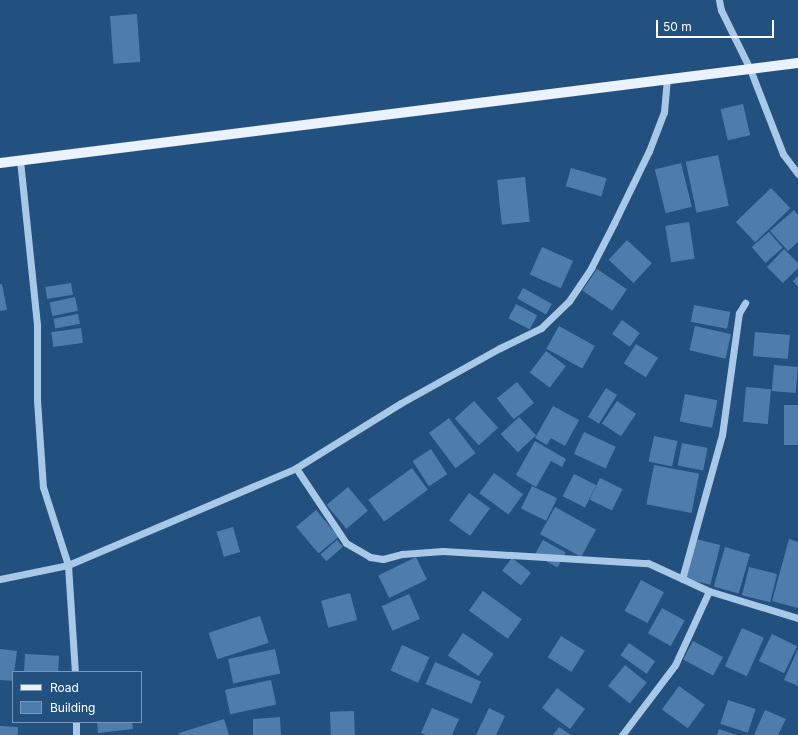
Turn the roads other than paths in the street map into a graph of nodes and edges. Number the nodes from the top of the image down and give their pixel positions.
1 (719, 0) edge
2 (798, 63) edge
3 (750, 70) junction
4 (667, 79) junction
5 (20, 160) junction
6 (0, 162) edge
7 (798, 174) edge
8 (745, 303) dead end
9 (296, 468) junction
10 (68, 565) junction
11 (682, 578) junction
12 (0, 579) edge
13 (709, 591) junction
14 (798, 618) edge
15 (75, 671) edge
16 (76, 723) edge
17 (76, 735) edge
18 (622, 735) edge

1 - 3 street
2 - 3 main road
3 - 4 main road
3 - 7 street
4 - 5 main road
4 - 9 street
5 - 6 main road
5 - 10 street
8 - 11 street
9 - 10 street
9 - 11 street
10 - 12 street
10 - 15 street
11 - 13 street
13 - 14 street
13 - 18 street
16 - 17 street

